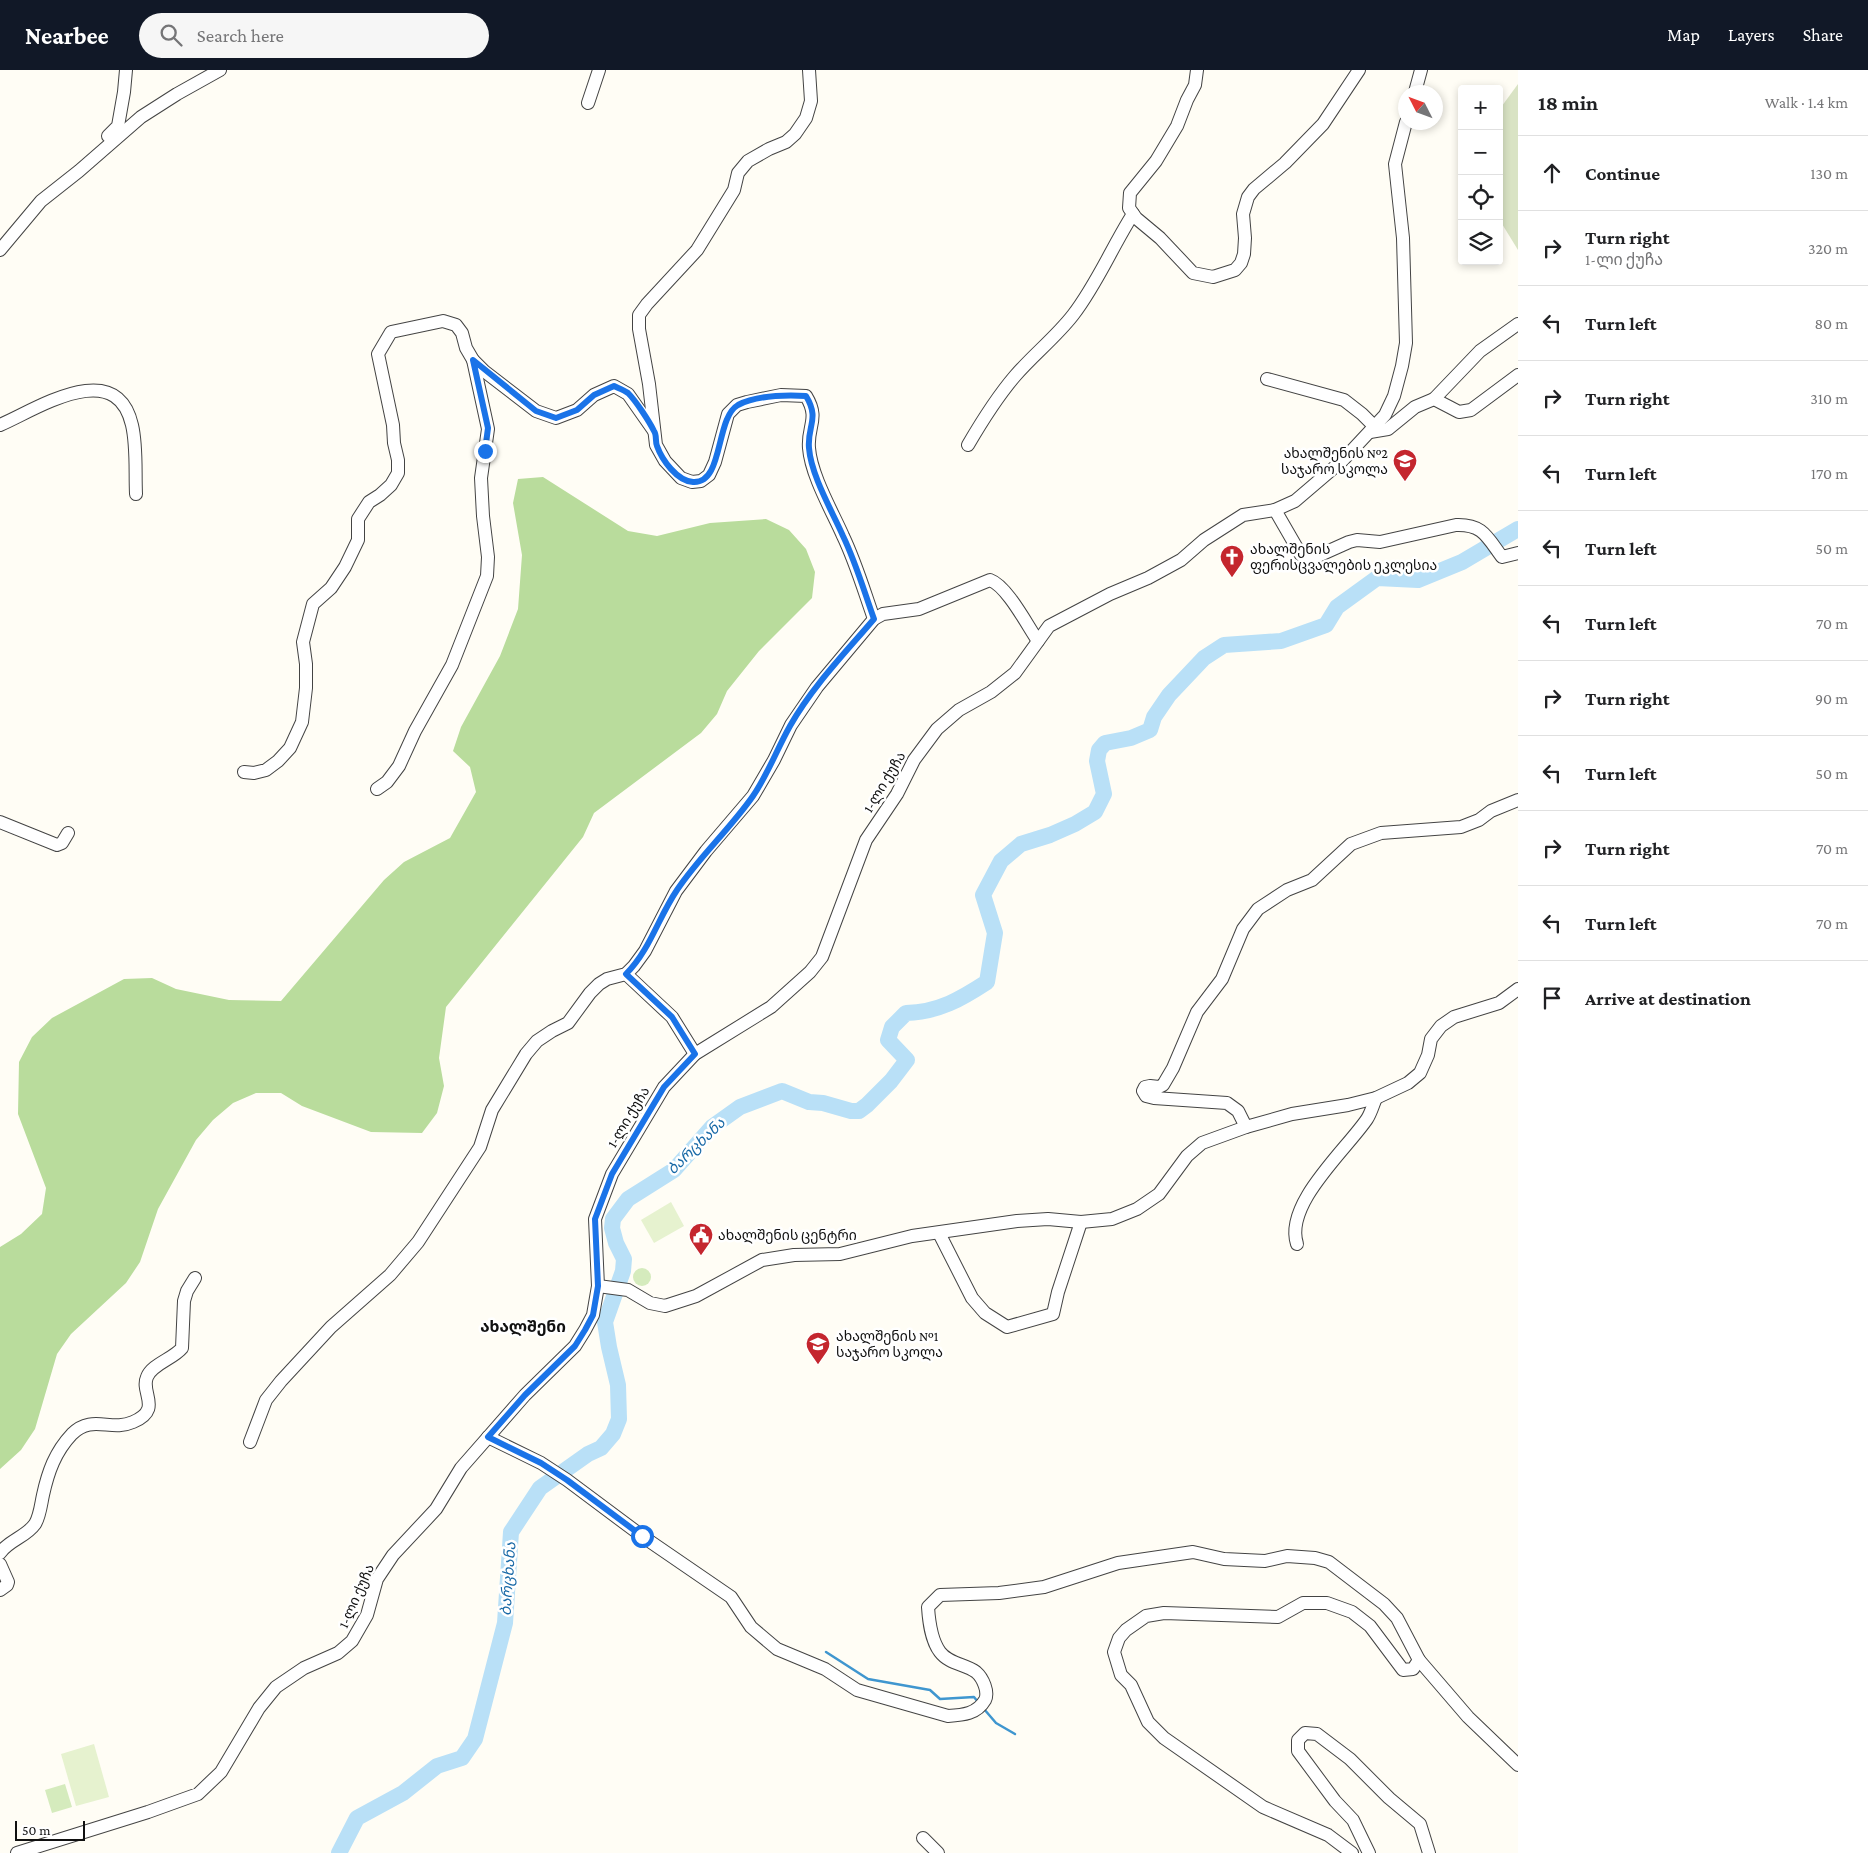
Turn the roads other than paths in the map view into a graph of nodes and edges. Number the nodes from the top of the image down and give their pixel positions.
1 (126, 70) edge
2 (220, 70) edge
3 (599, 70) edge
4 (809, 70) edge
5 (1197, 70) edge
6 (1359, 70) edge
7 (1421, 70) edge
8 (1417, 85) edge
9 (588, 104) dead end
10 (1404, 130) edge
11 (96, 157) junction
12 (1133, 214) junction
13 (0, 250) edge
14 (1518, 324) edge
15 (473, 360) junction
16 (1518, 375) edge
17 (1267, 379) dead end
18 (1434, 399) junction
19 (0, 425) edge
20 (1373, 430) junction
21 (656, 433) junction
22 (968, 445) dead end
23 (136, 494) dead end
24 (1275, 510) junction
25 (1518, 553) edge
26 (874, 619) junction
27 (1038, 641) junction
28 (244, 772) dead end
29 (377, 790) dead end
30 (1518, 800) edge
31 (0, 822) edge
32 (68, 834) dead end
33 (626, 974) junction
34 (1518, 989) edge
35 (695, 1054) junction
36 (1376, 1098) junction
37 (1246, 1127) junction
38 (1081, 1222) junction
39 (940, 1233) junction
40 (1297, 1244) dead end
41 (195, 1278) dead end
42 (600, 1286) junction
43 (488, 1437) junction
44 (250, 1442) dead end
45 (0, 1553) edge
46 (0, 1564) edge
47 (0, 1590) edge
48 (1419, 1660) junction
49 (1518, 1765) edge
50 (923, 1838) dead end
51 (17, 1853) edge
52 (938, 1853) edge
53 (1352, 1853) edge
54 (1369, 1853) edge
55 (1429, 1853) edge

1 - 11 street
2 - 11 street
3 - 9 street
4 - 21 street
5 - 12 street
6 - 12 street
7 - 8 street
10 - 20 street, 1-ლი ქუჩა
11 - 13 street
12 - 22 street
14 - 18 street
15 - 21 street
15 - 28 street
15 - 29 street
16 - 18 street
17 - 20 street
18 - 20 street
19 - 23 street
20 - 24 street, 1-ლი ქუჩა
21 - 26 street
24 - 25 street
24 - 27 street, 1-ლი ქუჩა
26 - 27 street
26 - 33 street
27 - 35 street, 1-ლი ქუჩა
30 - 37 street
31 - 32 street
33 - 35 street
33 - 44 street
34 - 36 street
35 - 42 street, 1-ლი ქუჩა
36 - 37 street
36 - 40 street
37 - 38 street
38 - 39 street
38 - 39 street
39 - 42 street
41 - 45 street
42 - 43 street, 1-ლი ქუჩა
43 - 48 street
43 - 51 street, 1-ლი ქუჩა
46 - 47 street
48 - 49 street
48 - 53 street
50 - 52 street
54 - 55 street

